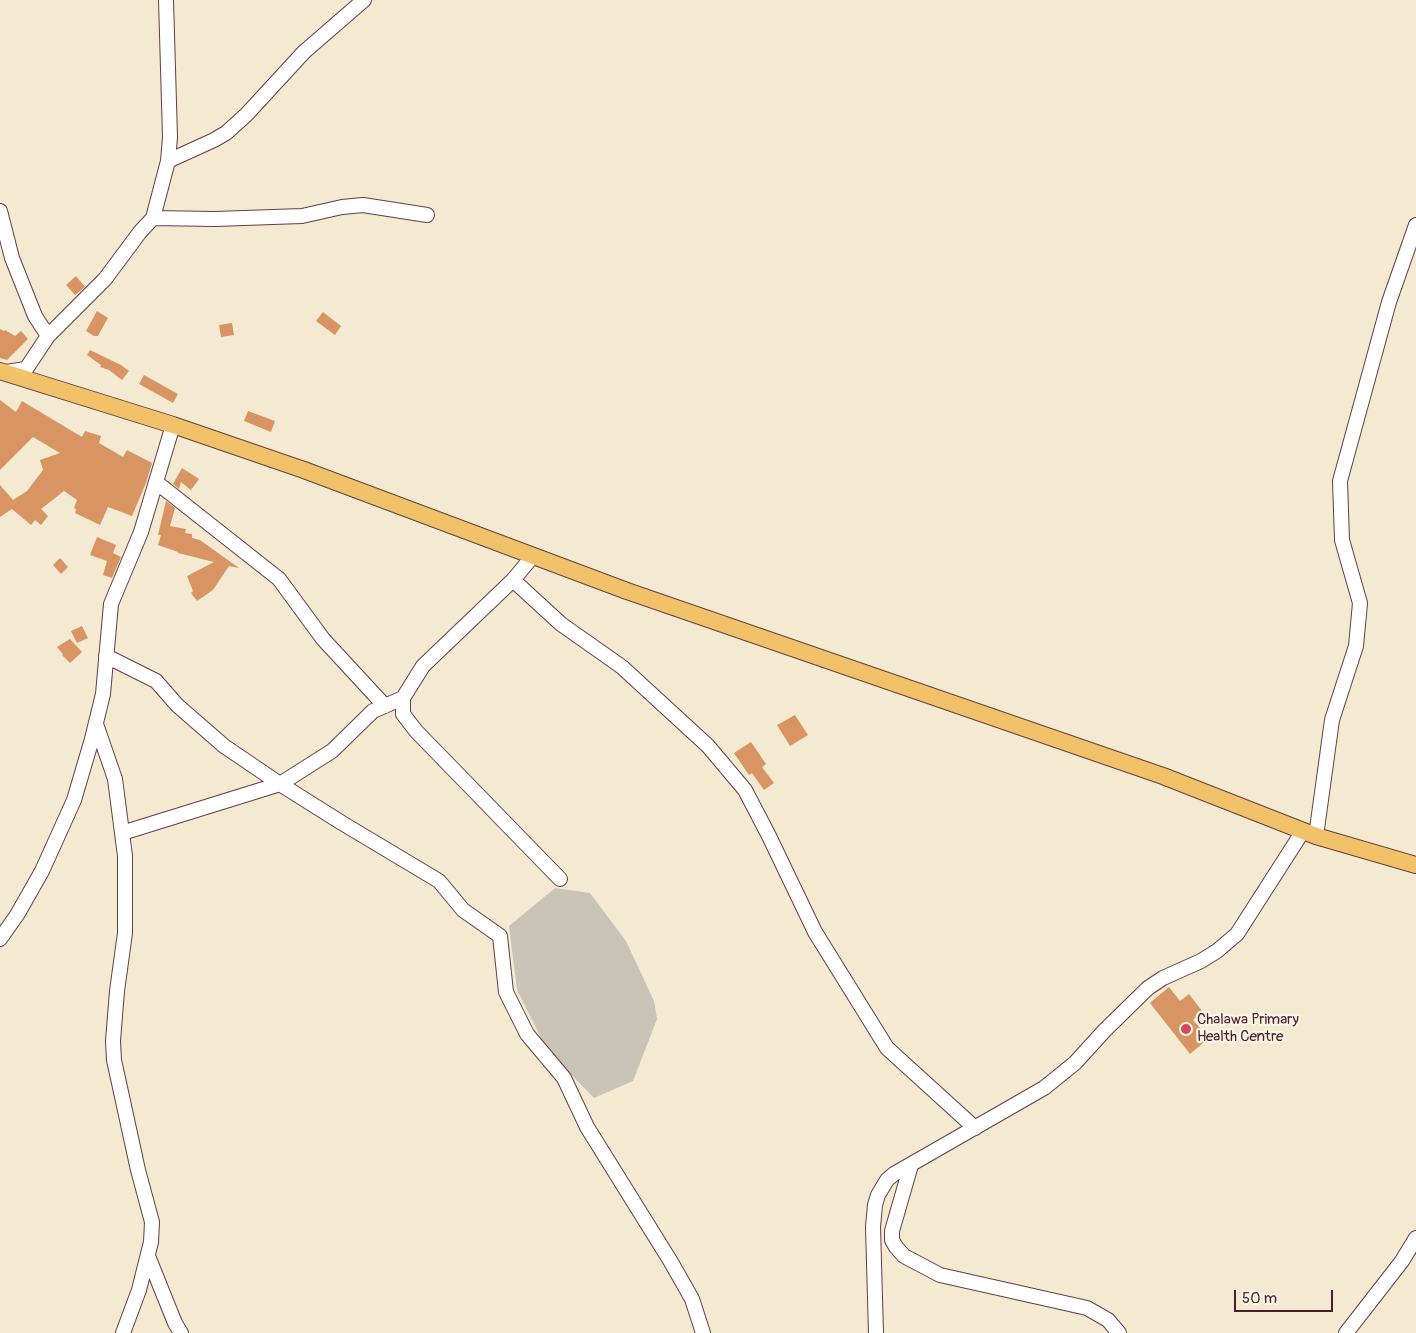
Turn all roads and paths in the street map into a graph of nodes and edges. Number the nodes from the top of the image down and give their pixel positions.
1 (166, 0) edge
2 (364, 0) edge
3 (168, 161) junction
4 (0, 211) edge
5 (427, 216) dead end
6 (154, 218) junction
7 (1416, 225) edge
8 (48, 336) junction
9 (1, 372) edge
10 (173, 425) junction
11 (156, 482) junction
12 (533, 556) junction
13 (513, 580) junction
14 (106, 656) junction
15 (403, 698) junction
16 (385, 706) junction
17 (96, 724) junction
18 (280, 784) junction
19 (122, 833) junction
20 (1310, 834) junction
21 (1416, 865) edge
22 (560, 879) dead end
23 (0, 939) edge
24 (975, 1128) junction
25 (911, 1164) junction
26 (1416, 1238) edge
27 (148, 1256) junction
28 (123, 1333) edge
29 (182, 1333) edge
30 (703, 1333) edge
31 (876, 1333) edge
32 (1119, 1333) edge
33 (1346, 1333) edge

1 - 3 street
2 - 3 street
3 - 6 street
4 - 8 street
5 - 6 street
6 - 8 street
7 - 20 street
8 - 9 street
9 - 10 main road
10 - 11 street
10 - 12 main road
11 - 14 street
11 - 16 street
12 - 13 street
12 - 20 main road
13 - 15 street
13 - 24 street
14 - 17 street
14 - 18 street
15 - 16 street
15 - 22 street
16 - 18 street
17 - 19 street
17 - 23 street
18 - 19 street
18 - 30 street
19 - 27 street
20 - 21 main road
20 - 24 street
24 - 25 street
25 - 31 street
25 - 32 street
26 - 33 street
27 - 28 street
27 - 29 street

